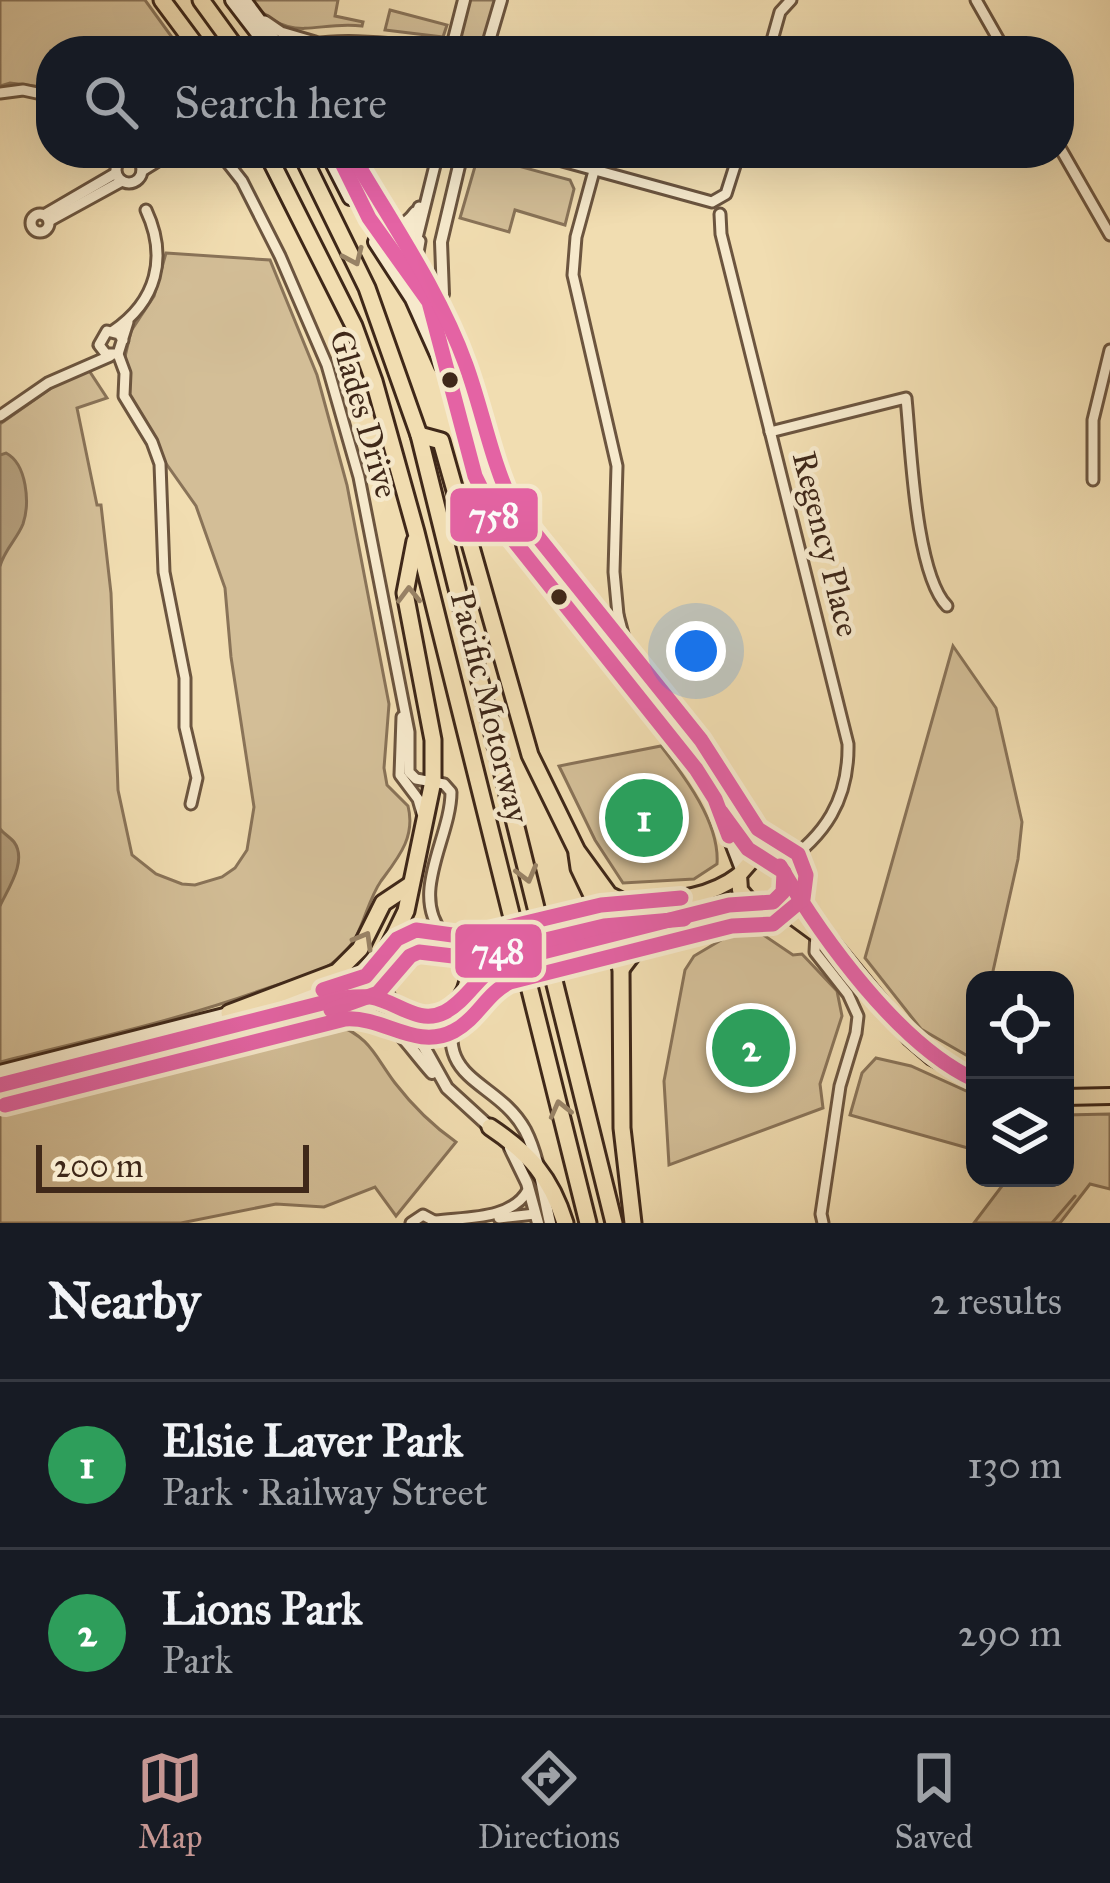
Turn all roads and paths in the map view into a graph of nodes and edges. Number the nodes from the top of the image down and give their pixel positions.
1 (162, 0) edge
2 (201, 0) edge
3 (232, 0) edge
4 (244, 0) edge
5 (464, 0) edge
6 (501, 0) edge
7 (791, 0) edge
8 (976, 0) edge
9 (256, 14) junction
10 (189, 36) edge
11 (227, 36) edge
12 (260, 36) edge
13 (274, 36) edge
14 (292, 36) edge
15 (454, 36) edge
16 (490, 36) edge
17 (773, 36) edge
18 (996, 36) edge
19 (0, 93) edge
20 (36, 93) edge
21 (120, 168) edge
22 (141, 168) edge
23 (147, 168) edge
24 (233, 168) edge
25 (275, 168) edge
26 (309, 168) edge
27 (336, 168) edge
28 (344, 168) edge
29 (433, 168) edge
30 (458, 168) edge
31 (584, 168) edge
32 (735, 168) edge
33 (1072, 168) edge
34 (142, 171) junction
35 (594, 171) junction
36 (119, 177) junction
37 (425, 195) junction
38 (146, 210) dead end
39 (424, 212) junction
40 (720, 214) dead end
41 (47, 218) dead end
42 (369, 218) junction
43 (1110, 235) edge
44 (394, 259) junction
45 (418, 282) junction
46 (432, 312) junction
47 (129, 320) junction
48 (113, 331) junction
49 (123, 340) junction
50 (99, 345) junction
51 (1110, 350) edge
52 (114, 355) junction
53 (84, 364) junction
54 (446, 372) junction
55 (0, 416) edge
56 (770, 432) junction
57 (419, 435) junction
58 (1094, 480) dead end
59 (416, 532) junction
60 (947, 605) dead end
61 (618, 615) junction
62 (593, 640) junction
63 (624, 677) junction
64 (402, 708) junction
65 (433, 781) junction
66 (190, 804) dead end
67 (721, 812) junction
68 (425, 830) junction
69 (577, 851) junction
70 (760, 857) junction
71 (740, 872) junction
72 (783, 872) junction
73 (410, 885) junction
74 (623, 902) junction
75 (773, 902) junction
76 (752, 904) junction
77 (588, 908) junction
78 (682, 916) junction
79 (816, 933) junction
80 (611, 934) junction
81 (446, 935) junction
82 (832, 944) junction
83 (386, 951) junction
84 (622, 969) junction
85 (461, 996) junction
86 (296, 1010) junction
87 (401, 1011) junction
88 (229, 1013) junction
89 (0, 1072) edge
90 (973, 1079) edge
91 (0, 1085) edge
92 (447, 1088) junction
93 (1110, 1096) edge
94 (1074, 1097) edge
95 (490, 1127) junction
96 (535, 1161) junction
97 (529, 1189) junction
98 (544, 1198) junction
99 (536, 1218) edge
100 (436, 1222) edge
101 (411, 1223) edge
102 (468, 1223) edge
103 (550, 1223) edge
104 (565, 1223) edge
105 (588, 1223) edge
106 (614, 1223) edge
107 (634, 1223) edge
108 (823, 1223) edge

1 - 10 highway
2 - 11 highway
3 - 12 main road
4 - 9 main road
5 - 15 street
6 - 16 street
7 - 17 street
8 - 18 street
9 - 13 main road
9 - 14 street
19 - 20 street
21 - 36 street
22 - 34 street
23 - 34 street
24 - 64 street, Glades Drive
25 - 59 highway, Pacific Motorway
26 -> 57 highway, Pacific Motorway
27 - 44 main road
28 - 42 main road
29 - 37 street
30 - 46 street
31 - 35 street
32 - 35 street
33 - 43 street
34 - 36 street
35 - 61 street
36 - 41 street
37 - 39 street
37 - 42 street
37 - 44 street
38 - 47 street
39 - 44 street
39 - 45 street
40 - 56 street, Regency Place
42 - 44 main road
44 - 45 main road
44 - 54 main road
45 - 46 main road
46 - 54 main road
47 - 48 street
47 - 49 street
48 - 49 street
48 - 50 street
49 - 52 street
50 - 52 street
50 - 53 street
51 - 58 street
52 - 53 street
52 - 66 street
53 - 55 street
54 - 62 main road
56 - 60 street
56 - 72 street, Regency Place
57 - 69 highway
57 -> 106 highway, Pacific Motorway
65 -> 59 highway
105 -> 59 highway, Pacific Motorway
61 - 62 street
61 - 63 street
62 - 63 main road
63 - 67 main road
64 - 65 street, Glades Drive
64 - 68 street, Glades Drive
65 - 68 highway
65 - 81 street
67 - 70 main road
67 - 71 main road
68 - 73 highway
69 - 74 highway
69 - 77 highway
70 - 71 main road
70 - 72 main road
71 - 74 main road
71 - 76 main road
72 - 75 main road
72 - 82 main road
73 - 83 highway
88 -> 73 highway
74 - 77 main road
75 - 76 main road
75 - 79 main road
76 - 78 main road
77 - 80 highway
77 - 81 main road, bridge
78 - 80 main road
78 - 84 highway
79 - 82 main road
79 - 108 street
80 - 84 highway
80 - 85 main road, bridge
81 - 83 main road
81 - 85 main road
82 - 90 main road
83 - 87 main road
83 - 88 main road
84 - 107 highway
85 - 87 main road
85 - 96 street
86 - 87 main road
86 - 91 main road
86 - 92 street
87 - 92 street
88 - 89 main road
92 - 95 street
93 - 94 main road
95 - 96 highway
95 - 97 street
96 - 98 street
96 - 104 highway
97 - 99 street
97 - 100 street
98 - 99 street
98 - 103 street
99 - 102 street
100 - 101 street

